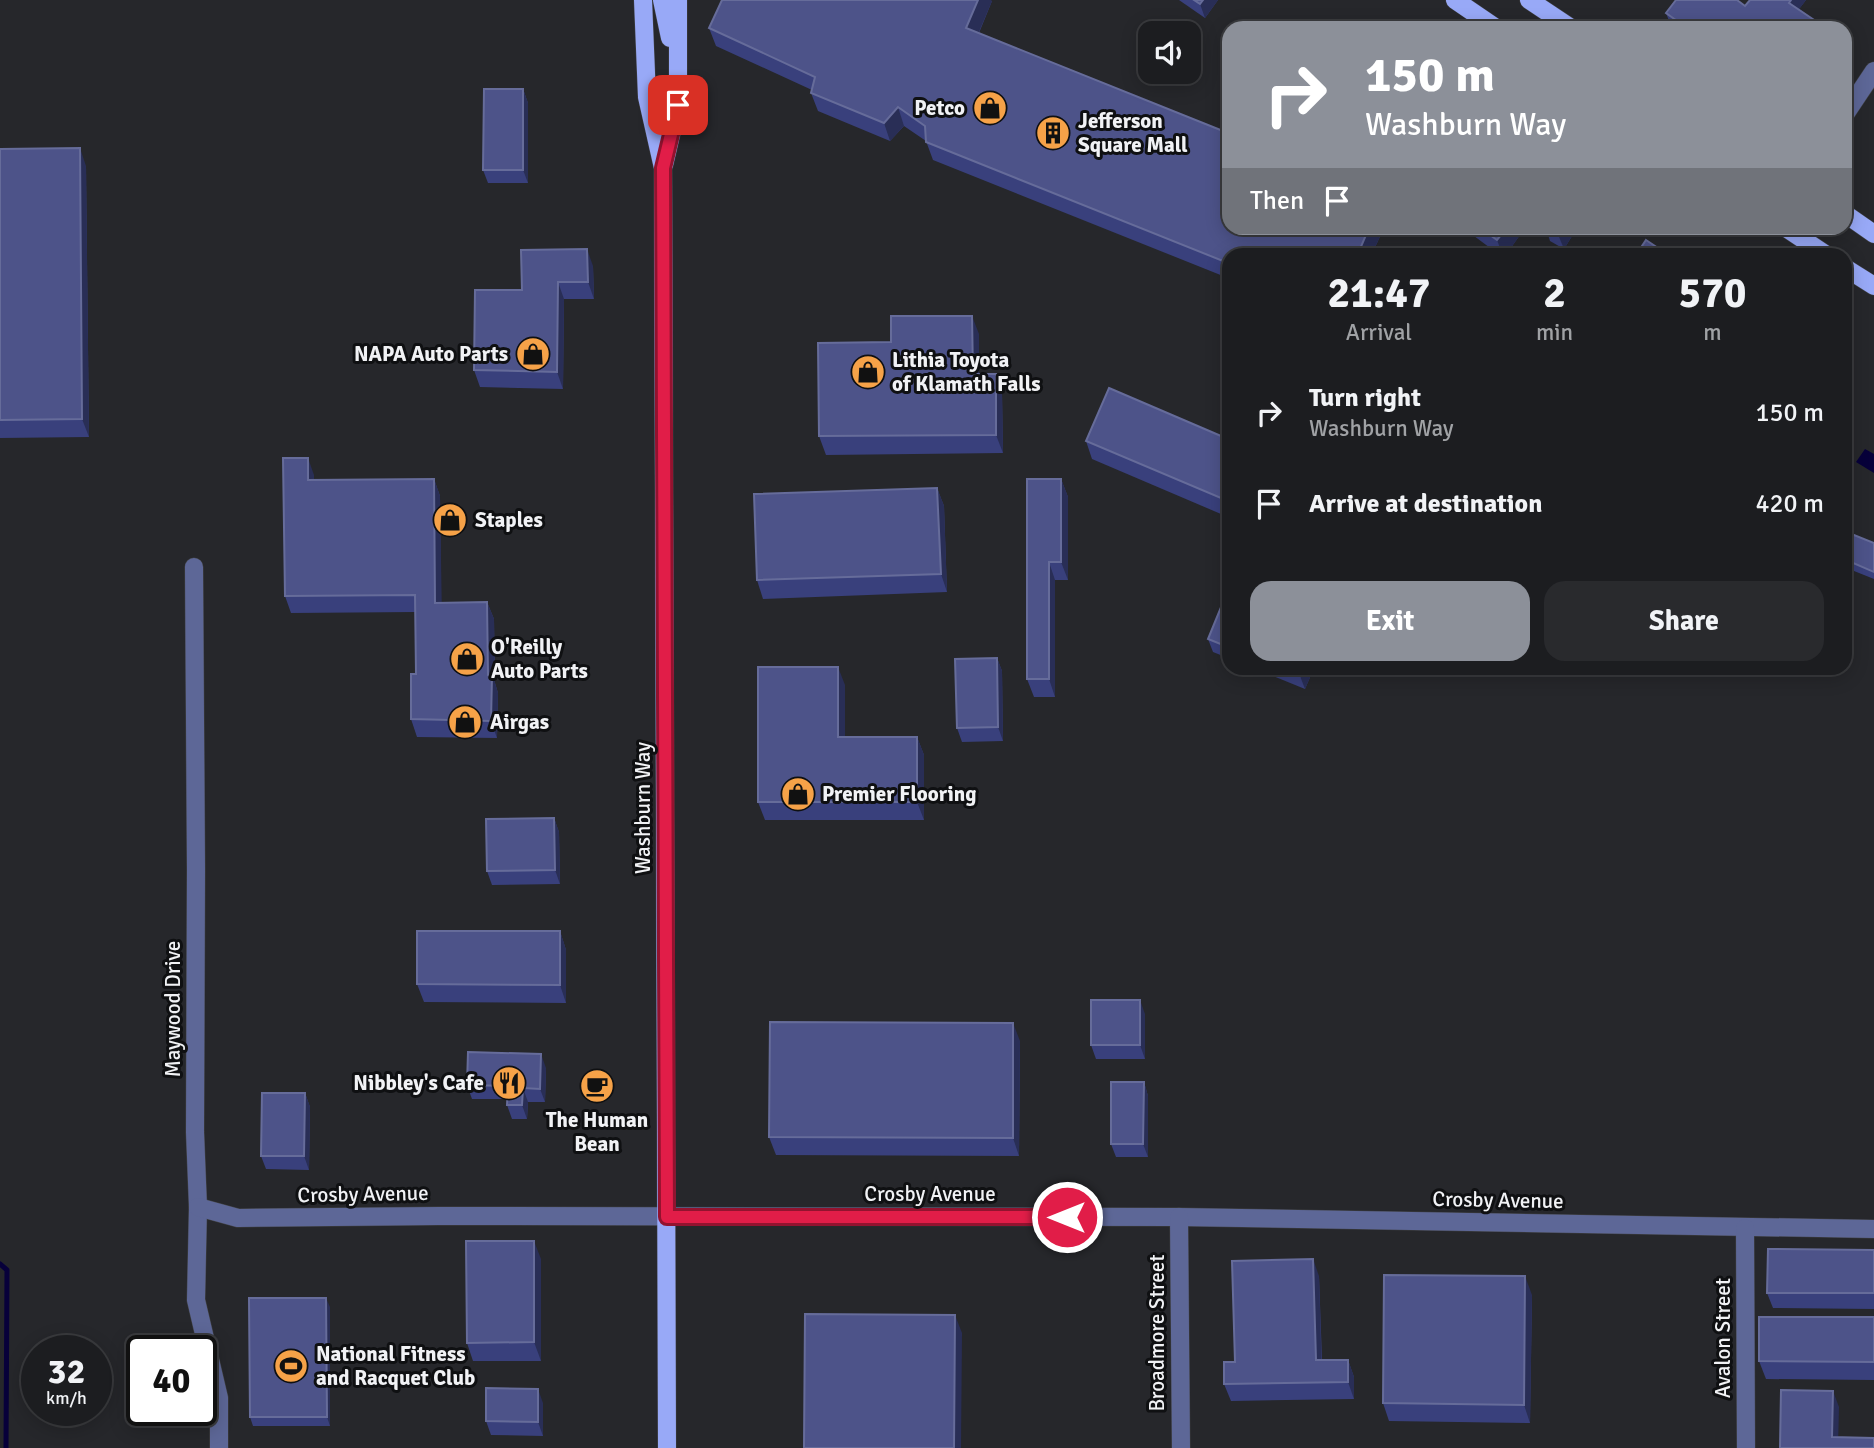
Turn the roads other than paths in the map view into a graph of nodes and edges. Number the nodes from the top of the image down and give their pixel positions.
1 (643, 0) edge
2 (662, 0) edge
3 (678, 0) edge
4 (1455, 0) edge
5 (1529, 0) edge
6 (1486, 21) edge
7 (1560, 21) edge
8 (1874, 71) edge
9 (678, 72) junction
10 (1852, 104) edge
11 (663, 168) junction
12 (1852, 219) edge
13 (1874, 234) edge
14 (1796, 235) edge
15 (1816, 248) edge
16 (1852, 272) edge
17 (1874, 286) edge
18 (194, 566) dead end
19 (198, 1207) junction
20 (667, 1217) junction
21 (1179, 1217) junction
22 (1745, 1228) junction
23 (1874, 1229) edge
24 (219, 1448) edge
25 (667, 1448) edge
26 (1181, 1448) edge
27 (1746, 1448) edge

1 - 11 main road, Washburn Way
2 - 9 main road
3 - 9 main road, Washburn Way
4 - 6 main road
5 - 7 main road
8 - 10 street
9 - 11 main road, Washburn Way
11 - 20 main road, Washburn Way
12 - 13 main road
14 - 15 main road
16 - 17 main road
18 - 19 street, Maywood Drive
19 - 20 street, Crosby Avenue
19 - 24 street, Maywood Drive
20 - 21 street, Crosby Avenue
20 - 25 main road, Washburn Way
21 - 22 street, Crosby Avenue
21 - 26 street, Broadmore Street
22 - 23 street, Crosby Avenue
22 - 27 street, Avalon Street

